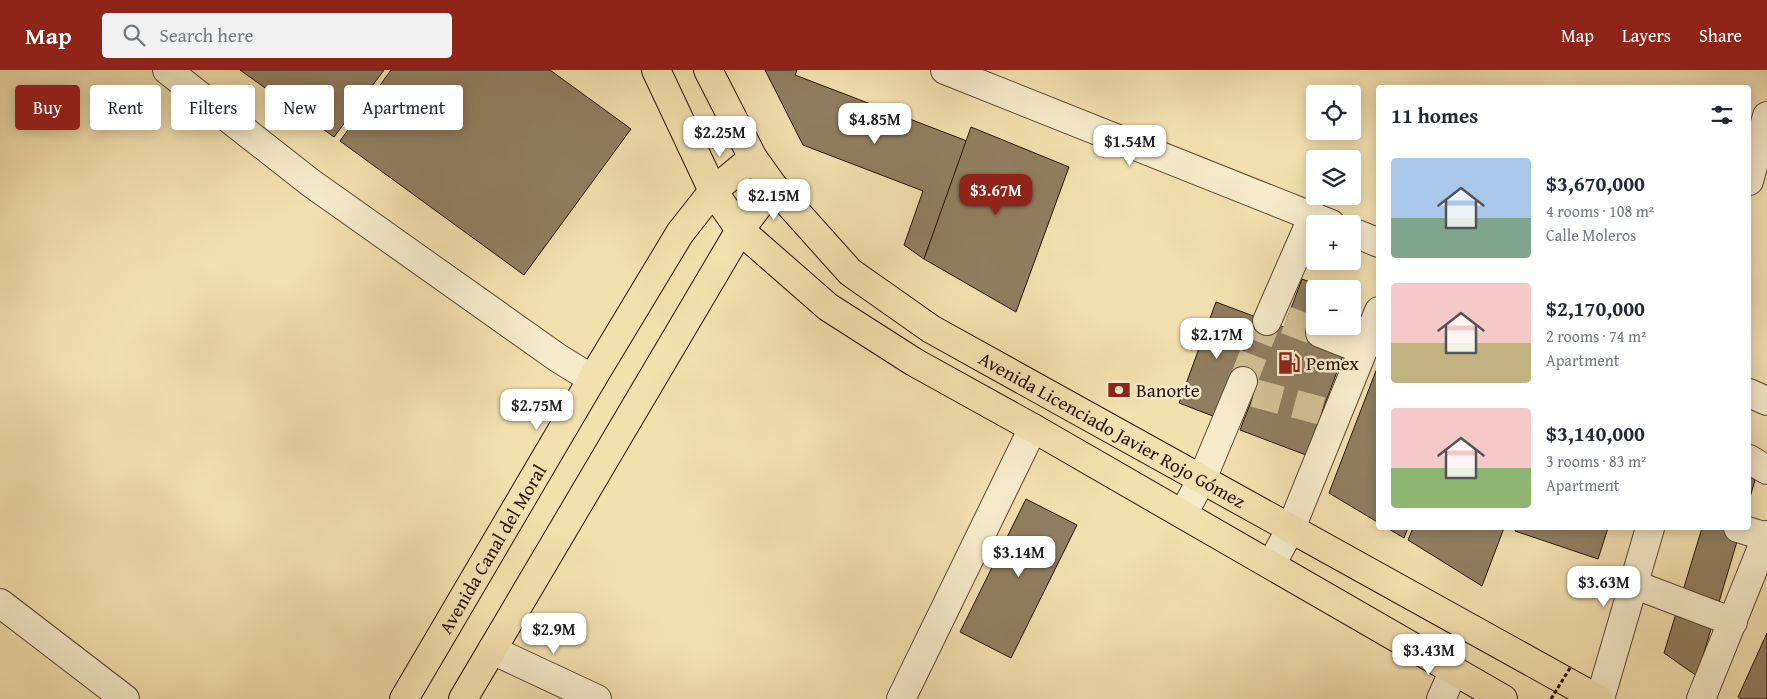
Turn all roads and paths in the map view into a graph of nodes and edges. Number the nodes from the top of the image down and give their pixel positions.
1 (167, 70) edge
2 (656, 70) edge
3 (708, 70) edge
4 (945, 70) edge
5 (1767, 116) edge
6 (753, 158) junction
7 (1751, 174) edge
8 (773, 186) junction
9 (713, 191) junction
10 (1309, 215) edge
11 (740, 230) junction
12 (1361, 236) edge
13 (1376, 242) edge
14 (1306, 253) edge
15 (1376, 318) edge
16 (1274, 319) tunnel mouth
17 (1325, 335) tunnel mouth
18 (1363, 350) junction
19 (592, 379) junction
20 (1245, 388) tunnel mouth
21 (1751, 394) edge
22 (1767, 401) edge
23 (1033, 428) junction
24 (1751, 460) edge
25 (1767, 470) edge
26 (1202, 479) junction
27 (1183, 514) junction
28 (1291, 528) junction
29 (1649, 530) edge
30 (1745, 530) edge
31 (1767, 536) edge
32 (1271, 565) junction
33 (1633, 584) junction
34 (0, 603) edge
35 (1733, 622) junction
36 (492, 650) junction
37 (1570, 668) dead end
38 (1454, 670) junction
39 (125, 699) edge
40 (404, 699) edge
41 (463, 699) edge
42 (597, 699) edge
43 (901, 699) edge
44 (1442, 699) edge
45 (1503, 699) edge
46 (1551, 699) edge
47 (1599, 699) edge
48 (1701, 699) edge

1 - 19 street
2 - 9 main road, Avenida Licenciado Javier Rojo Gómez
3 - 6 main road, Avenida Licenciado Javier Rojo Gómez
4 - 10 street
5 - 7 street
6 - 8 main road, Avenida Licenciado Javier Rojo Gómez
6 - 9 main road, Avenida Canal del Moral
8 - 11 main road
8 - 26 main road, Avenida Licenciado Javier Rojo Gómez
9 - 11 main road, Avenida Licenciado Javier Rojo Gómez
9 - 19 main road, Avenida Canal del Moral
11 - 23 main road, Avenida Licenciado Javier Rojo Gómez
11 - 36 main road
12 - 13 street
14 - 16 street
15 - 18 street
17 - 18 street
18 - 28 street
19 - 40 main road, Avenida Canal del Moral
20 - 26 street
21 - 22 street
23 - 27 main road, Avenida Licenciado Javier Rojo Gómez
23 - 43 street
24 - 25 street
26 - 27 street
26 - 28 main road, Avenida Licenciado Javier Rojo Gómez
27 - 32 main road, Avenida Licenciado Javier Rojo Gómez
28 - 32 street
28 - 47 main road, Avenida Licenciado Javier Rojo Gómez
29 - 33 street
30 - 31 street
31 - 35 street
32 - 38 main road, Avenida Licenciado Javier Rojo Gómez
33 - 35 street
33 - 47 street
34 - 39 street
35 - 48 street
36 - 41 main road
36 - 42 street
37 - 46 path, bridge
38 - 44 street
38 - 45 main road, Avenida Licenciado Javier Rojo Gómez

